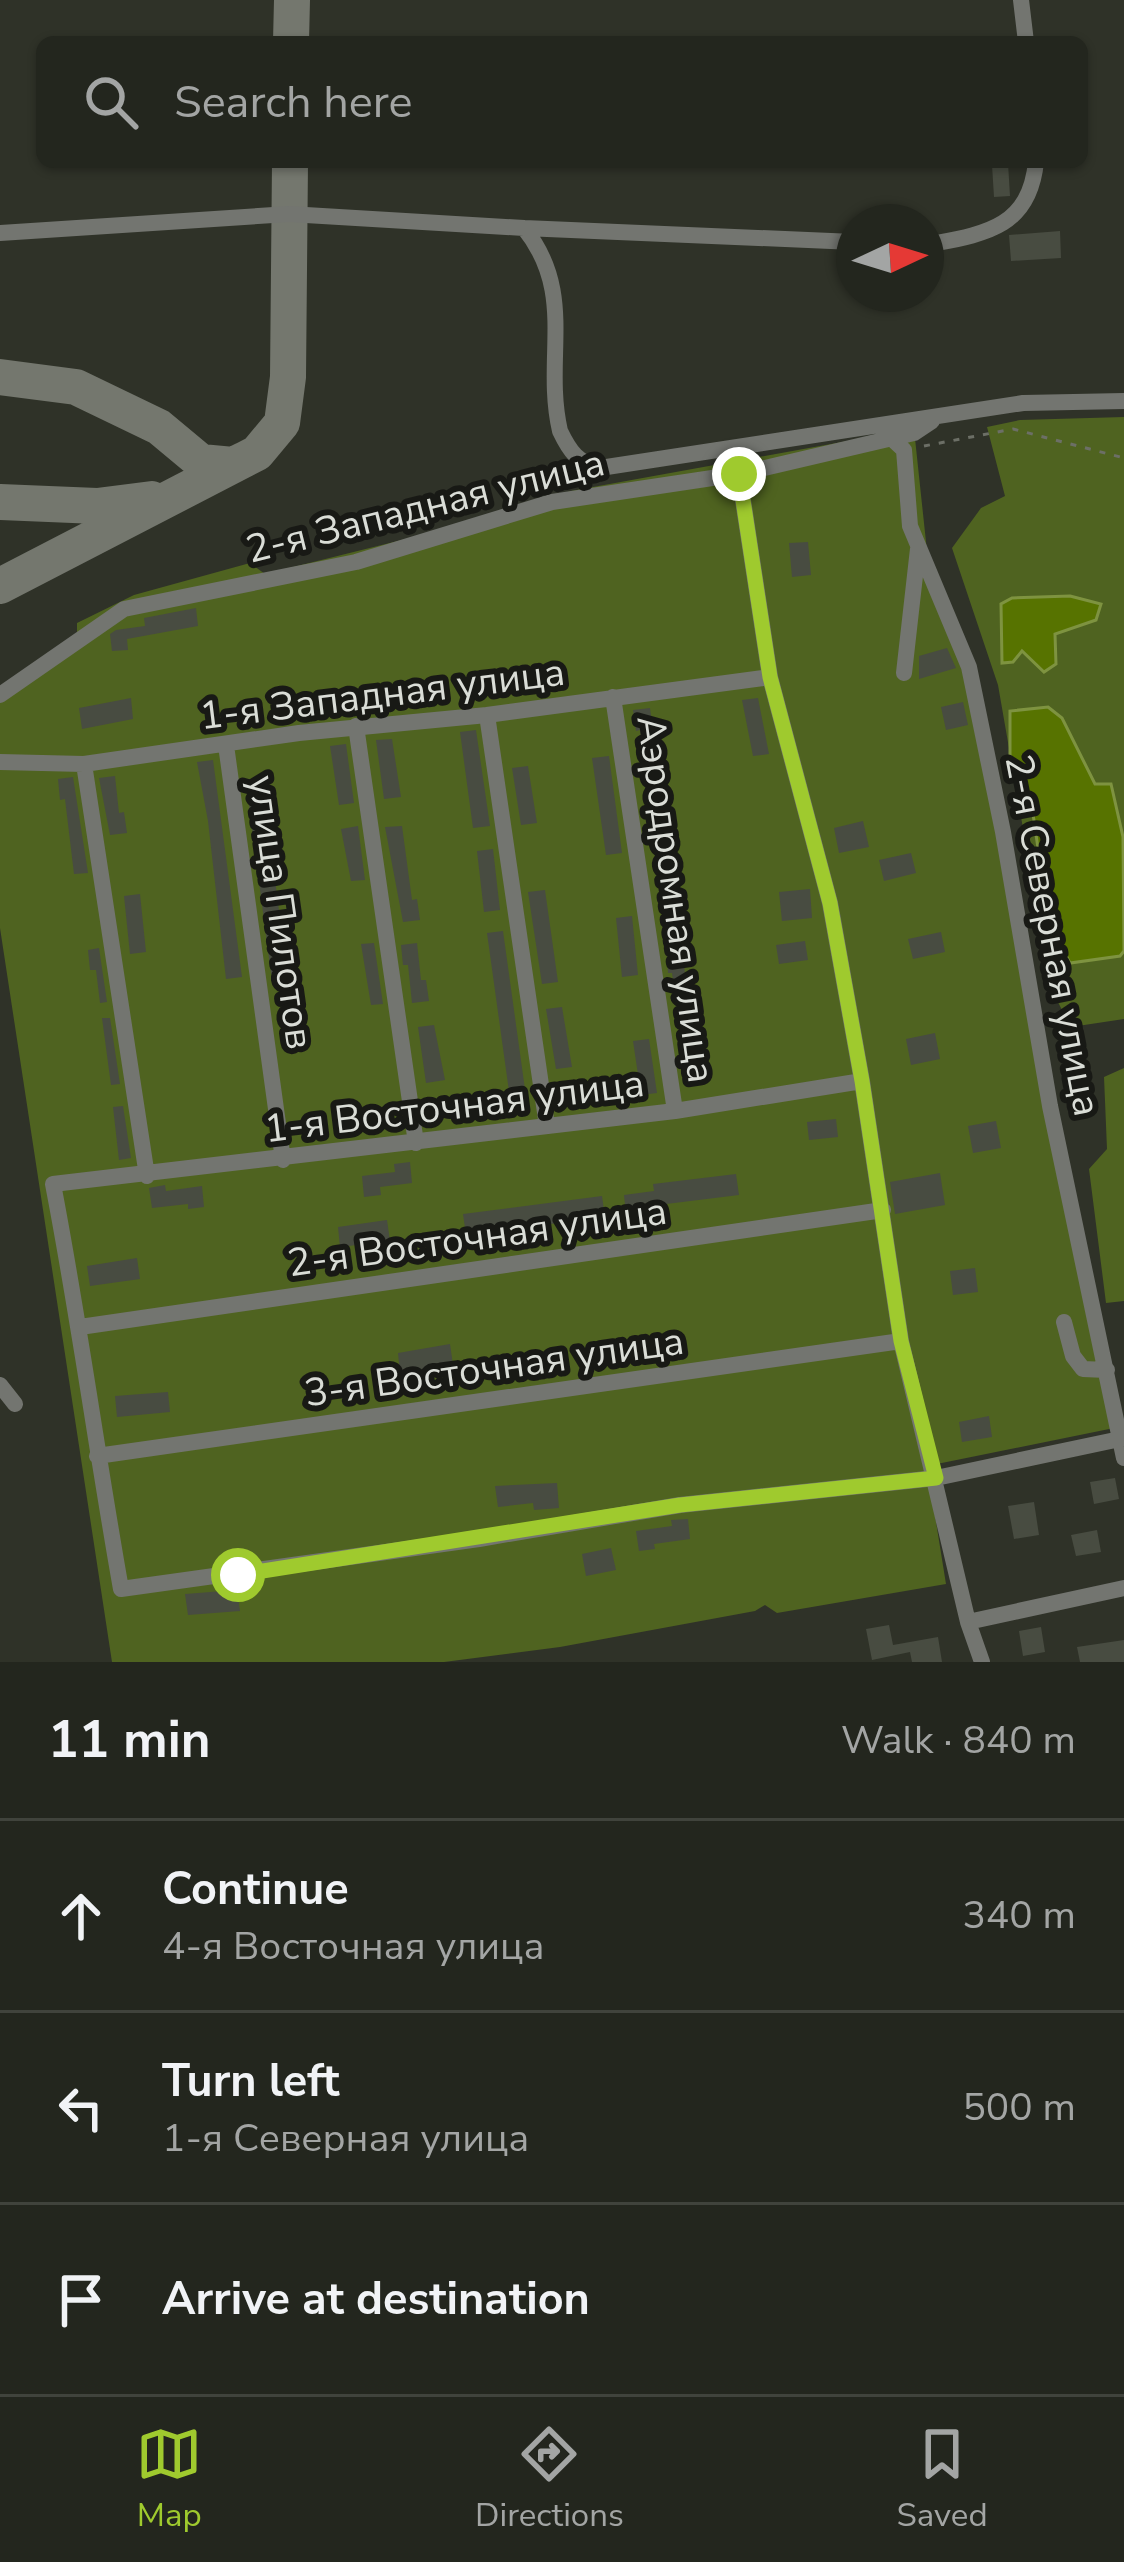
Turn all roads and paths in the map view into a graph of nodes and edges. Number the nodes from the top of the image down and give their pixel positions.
1 (1021, 0) edge
2 (1025, 36) edge
3 (1035, 168) edge
4 (524, 228) junction
5 (0, 233) edge
6 (944, 240) edge
7 (836, 241) edge
8 (1124, 401) edge
9 (936, 417) junction
10 (890, 437) junction
11 (904, 450) junction
12 (1124, 458) edge
13 (739, 474) junction
14 (918, 548) junction
15 (904, 673) dead end
16 (770, 677) junction
17 (0, 694) edge
18 (613, 697) junction
19 (487, 715) junction
20 (356, 726) junction
21 (226, 745) junction
22 (1, 763) edge
23 (84, 764) junction
24 (862, 1081) junction
25 (675, 1111) junction
26 (547, 1126) junction
27 (416, 1143) junction
28 (283, 1160) junction
29 (147, 1176) junction
30 (883, 1210) junction
31 (1064, 1322) dead end
32 (80, 1327) junction
33 (901, 1341) junction
34 (1107, 1370) junction
35 (0, 1385) edge
36 (15, 1404) dead end
37 (1122, 1449) edge
38 (97, 1456) junction
39 (936, 1478) junction
40 (1124, 1588) edge
41 (968, 1622) junction
42 (982, 1662) edge

1 - 2 street
3 - 6 street
4 - 5 street
4 - 7 street
4 - 9 street
8 - 9 street
9 - 10 street, 2-я Западная улица
10 - 11 street
10 - 13 street, 2-я Западная улица
11 - 12 path
11 - 14 street, 2-я Северная улица
13 - 16 street
13 - 17 street, 2-я Западная улица
14 - 15 street
14 - 34 street, 2-я Северная улица
16 - 18 street, 1-я Западная улица
16 - 24 street
18 - 19 street, 1-я Западная улица
18 - 25 street, Аэродромная улица
19 - 20 street, 1-я Западная улица
19 - 26 street
20 - 21 street, 1-я Западная улица
20 - 27 street
21 - 23 street, 1-я Западная улица
21 - 28 street, улица Пилотов
22 - 23 street, 1-я Западная улица
23 - 29 street
24 - 25 street, 1-я Восточная улица
24 - 30 street
25 - 26 street, 1-я Восточная улица
26 - 27 street, 1-я Восточная улица
27 - 28 street, 1-я Восточная улица
28 - 29 street, 1-я Восточная улица
29 - 32 street, 1-я Восточная улица
30 - 32 street, 2-я Восточная улица
30 - 33 street
31 - 34 street
32 - 38 street
33 - 38 street, 3-я Восточная улица
33 - 39 street
34 - 37 street, 2-я Северная улица
35 - 36 street
37 - 39 street
38 - 39 street
39 - 41 street
40 - 41 street
41 - 42 street

